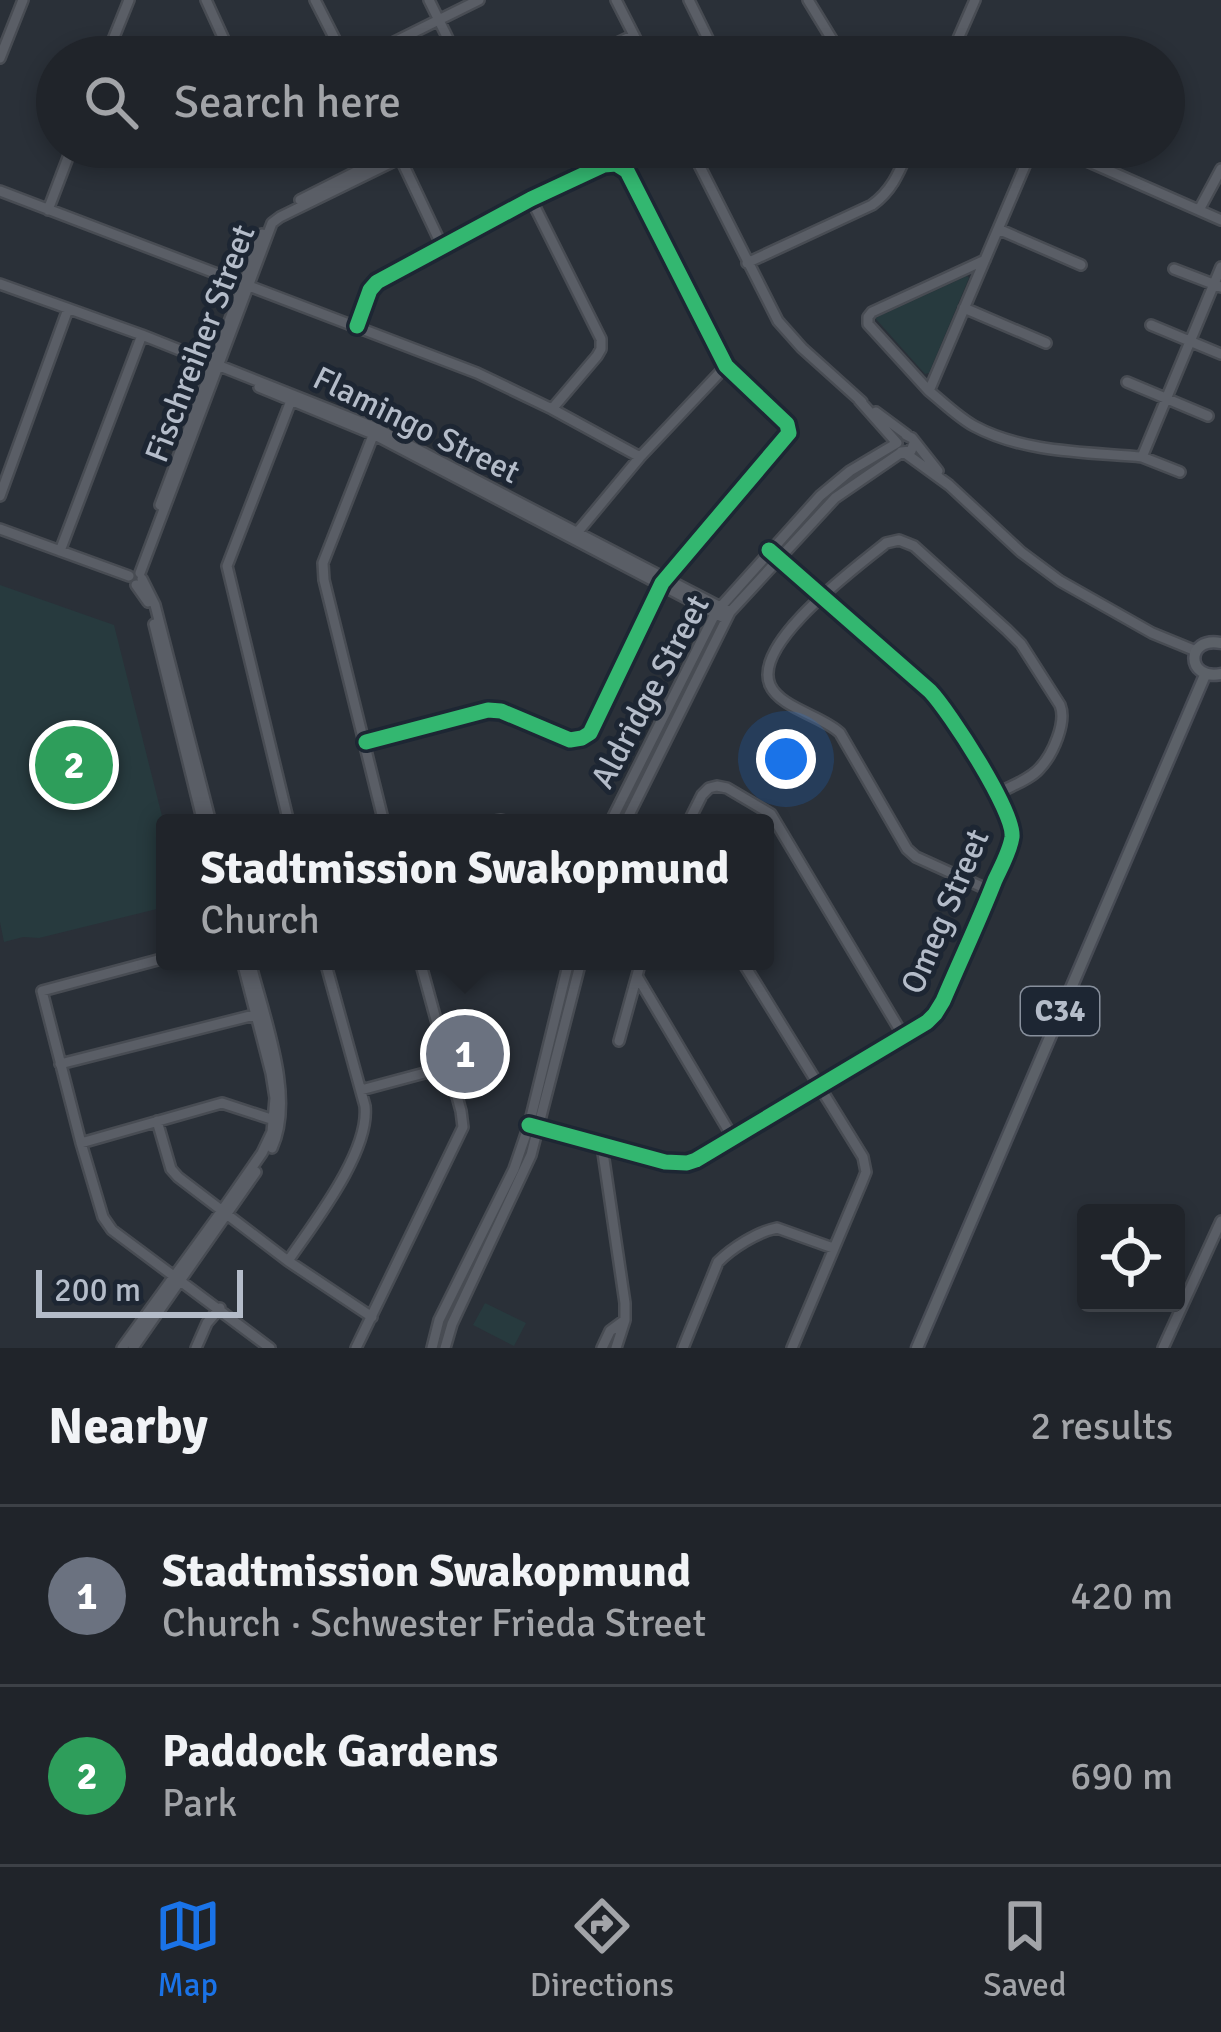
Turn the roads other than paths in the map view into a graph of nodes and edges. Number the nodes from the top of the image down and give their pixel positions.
1 (23, 0) edge
2 (129, 0) edge
3 (206, 0) edge
4 (315, 0) edge
5 (429, 0) edge
6 (478, 0) edge
7 (616, 0) edge
8 (689, 0) edge
9 (808, 0) edge
10 (975, 0) edge
11 (439, 20) junction
12 (114, 36) edge
13 (222, 36) edge
14 (333, 36) edge
15 (407, 36) edge
16 (447, 36) edge
17 (634, 36) edge
18 (707, 36) edge
19 (826, 36) edge
20 (959, 36) edge
21 (0, 58) edge
22 (64, 168) edge
23 (371, 168) edge
24 (408, 168) edge
25 (598, 168) edge
26 (622, 168) edge
27 (700, 168) edge
28 (901, 168) edge
29 (1024, 168) edge
30 (1103, 168) edge
31 (1221, 169) edge
32 (0, 191) edge
33 (531, 199) junction
34 (48, 210) junction
35 (1199, 210) junction
36 (1221, 220) edge
37 (998, 229) junction
38 (442, 246) junction
39 (985, 260) junction
40 (747, 263) junction
41 (1081, 265) dead end
42 (1221, 267) edge
43 (1174, 269) dead end
44 (246, 285) junction
45 (1217, 285) edge
46 (0, 287) edge
47 (964, 308) junction
48 (67, 312) junction
49 (1151, 325) dead end
50 (356, 326) junction
51 (141, 338) junction
52 (1189, 340) junction
53 (1046, 343) dead end
54 (1221, 354) edge
55 (726, 366) junction
56 (216, 367) junction
57 (1127, 382) dead end
58 (929, 391) junction
59 (292, 396) junction
60 (1167, 397) junction
61 (552, 409) junction
62 (1208, 416) dead end
63 (375, 431) junction
64 (905, 445) junction
65 (640, 457) junction
66 (1142, 457) junction
67 (1180, 472) dead end
68 (0, 496) edge
69 (0, 529) edge
70 (575, 536) junction
71 (769, 550) junction
72 (60, 551) junction
73 (779, 559) junction
74 (136, 577) junction
75 (664, 580) junction
76 (821, 597) junction
77 (723, 612) junction
78 (1221, 642) edge
79 (1196, 650) junction
80 (1221, 674) edge
81 (1205, 675) junction
82 (366, 742) junction
83 (997, 794) junction
84 (205, 814) edge
85 (287, 814) edge
86 (383, 814) edge
87 (615, 814) edge
88 (629, 814) edge
89 (692, 814) edge
90 (771, 814) edge
91 (774, 819) edge
92 (991, 891) junction
93 (156, 960) edge
94 (248, 970) edge
95 (328, 970) edge
96 (422, 970) edge
97 (567, 970) edge
98 (578, 970) edge
99 (639, 970) edge
100 (747, 970) edge
101 (637, 976) junction
102 (259, 1014) junction
103 (904, 1036) junction
104 (619, 1040) dead end
105 (60, 1064) junction
106 (447, 1067) junction
107 (818, 1087) junction
108 (361, 1090) junction
109 (157, 1121) junction
110 (278, 1122) junction
111 (534, 1126) junction
112 (733, 1138) junction
113 (81, 1143) junction
114 (602, 1146) junction
115 (501, 1207) junction
116 (224, 1214) junction
117 (1221, 1221) edge
118 (833, 1248) junction
119 (288, 1261) junction
120 (178, 1278) junction
121 (220, 1308) junction
122 (372, 1317) junction
123 (626, 1320) junction
124 (122, 1348) edge
125 (133, 1348) edge
126 (196, 1348) edge
127 (270, 1348) edge
128 (356, 1348) edge
129 (432, 1348) edge
130 (445, 1348) edge
131 (602, 1348) edge
132 (616, 1348) edge
133 (683, 1348) edge
134 (792, 1348) edge
135 (917, 1348) edge
136 (1163, 1348) edge

1 - 21 street
2 - 12 street
3 - 13 street
4 - 14 street
5 - 11 street
6 - 11 street
7 - 17 street
8 - 18 street
9 - 19 street
10 - 20 street
11 - 15 street
11 - 16 street
22 - 34 street
23 - 44 street, Fischreiher Street
24 - 38 street
25 - 33 street
26 - 55 street
27 - 40 street
28 - 40 street
29 - 37 street
30 - 35 street
31 - 35 street
32 - 34 street
33 - 38 street
33 - 61 street
34 - 44 street
35 - 36 street
37 - 39 street
37 - 41 street
38 - 50 street
39 - 47 street
39 - 58 street
40 - 64 street
42 - 45 street
43 - 45 street
44 - 50 street
44 - 56 street, Fischreiher Street
45 - 52 street
46 - 48 street, Flamingo Street
47 - 53 street
47 - 58 street
48 - 51 street, Flamingo Street
48 - 68 street
49 - 52 street
50 - 61 street
51 - 56 street, Flamingo Street
51 - 72 street
52 - 54 street
52 - 60 street
55 - 65 street
55 - 75 street
56 - 59 street, Flamingo Street
56 - 74 street, Fischreiher Street
57 - 60 street
58 - 66 street
59 - 63 street, Flamingo Street
59 - 85 street
60 - 62 street
60 - 66 street
61 - 65 street
63 - 70 street, Flamingo Street
63 - 82 street
64 - 71 street, Aldridge Street
64 - 73 street, Aldridge Street
64 - 79 street
65 - 70 street
66 - 67 street
69 - 72 street
70 - 75 street, Flamingo Street
71 - 73 street, Omeg Street
71 - 77 street, Aldridge Street
72 - 74 street
73 - 76 street, Omeg Street
73 - 77 street, Aldridge Street
74 - 84 street
75 - 77 street, Flamingo Street
75 - 82 street
76 - 83 street, Omeg Street
76 - 83 street
76 - 92 street
77 - 87 street, Aldridge Street
77 - 88 street, Aldridge Street
78 - 79 main road
79 - 81 main road
80 - 81 main road
81 - 135 main road, C34
82 - 86 street
83 - 92 street, Omeg Street
89 - 90 street
91 - 103 street
92 - 103 street, Omeg Street
93 - 105 street
94 - 102 street
95 - 108 street
96 - 106 street
97 - 111 street
98 - 111 street
99 - 101 street
100 - 107 street
101 - 104 street
101 - 112 street
102 - 105 street
102 - 110 street
103 - 107 street, Omeg Street
105 - 113 street
106 - 108 street
106 - 122 street
107 - 112 street, Omeg Street
107 - 118 street
108 - 119 street
109 - 110 street
109 - 113 street
109 - 116 street
110 - 116 street
111 - 114 street, Omeg Street
111 - 115 street
112 - 114 street, Omeg Street
113 - 120 street
114 - 123 street
115 - 129 street
115 - 130 street
116 - 119 street
116 - 120 street
117 - 136 street
118 - 133 street
118 - 134 street
119 - 122 street
120 - 121 street
120 - 124 street
120 - 125 street
121 - 126 street
121 - 127 street
122 - 128 street
123 - 131 street
123 - 132 street

